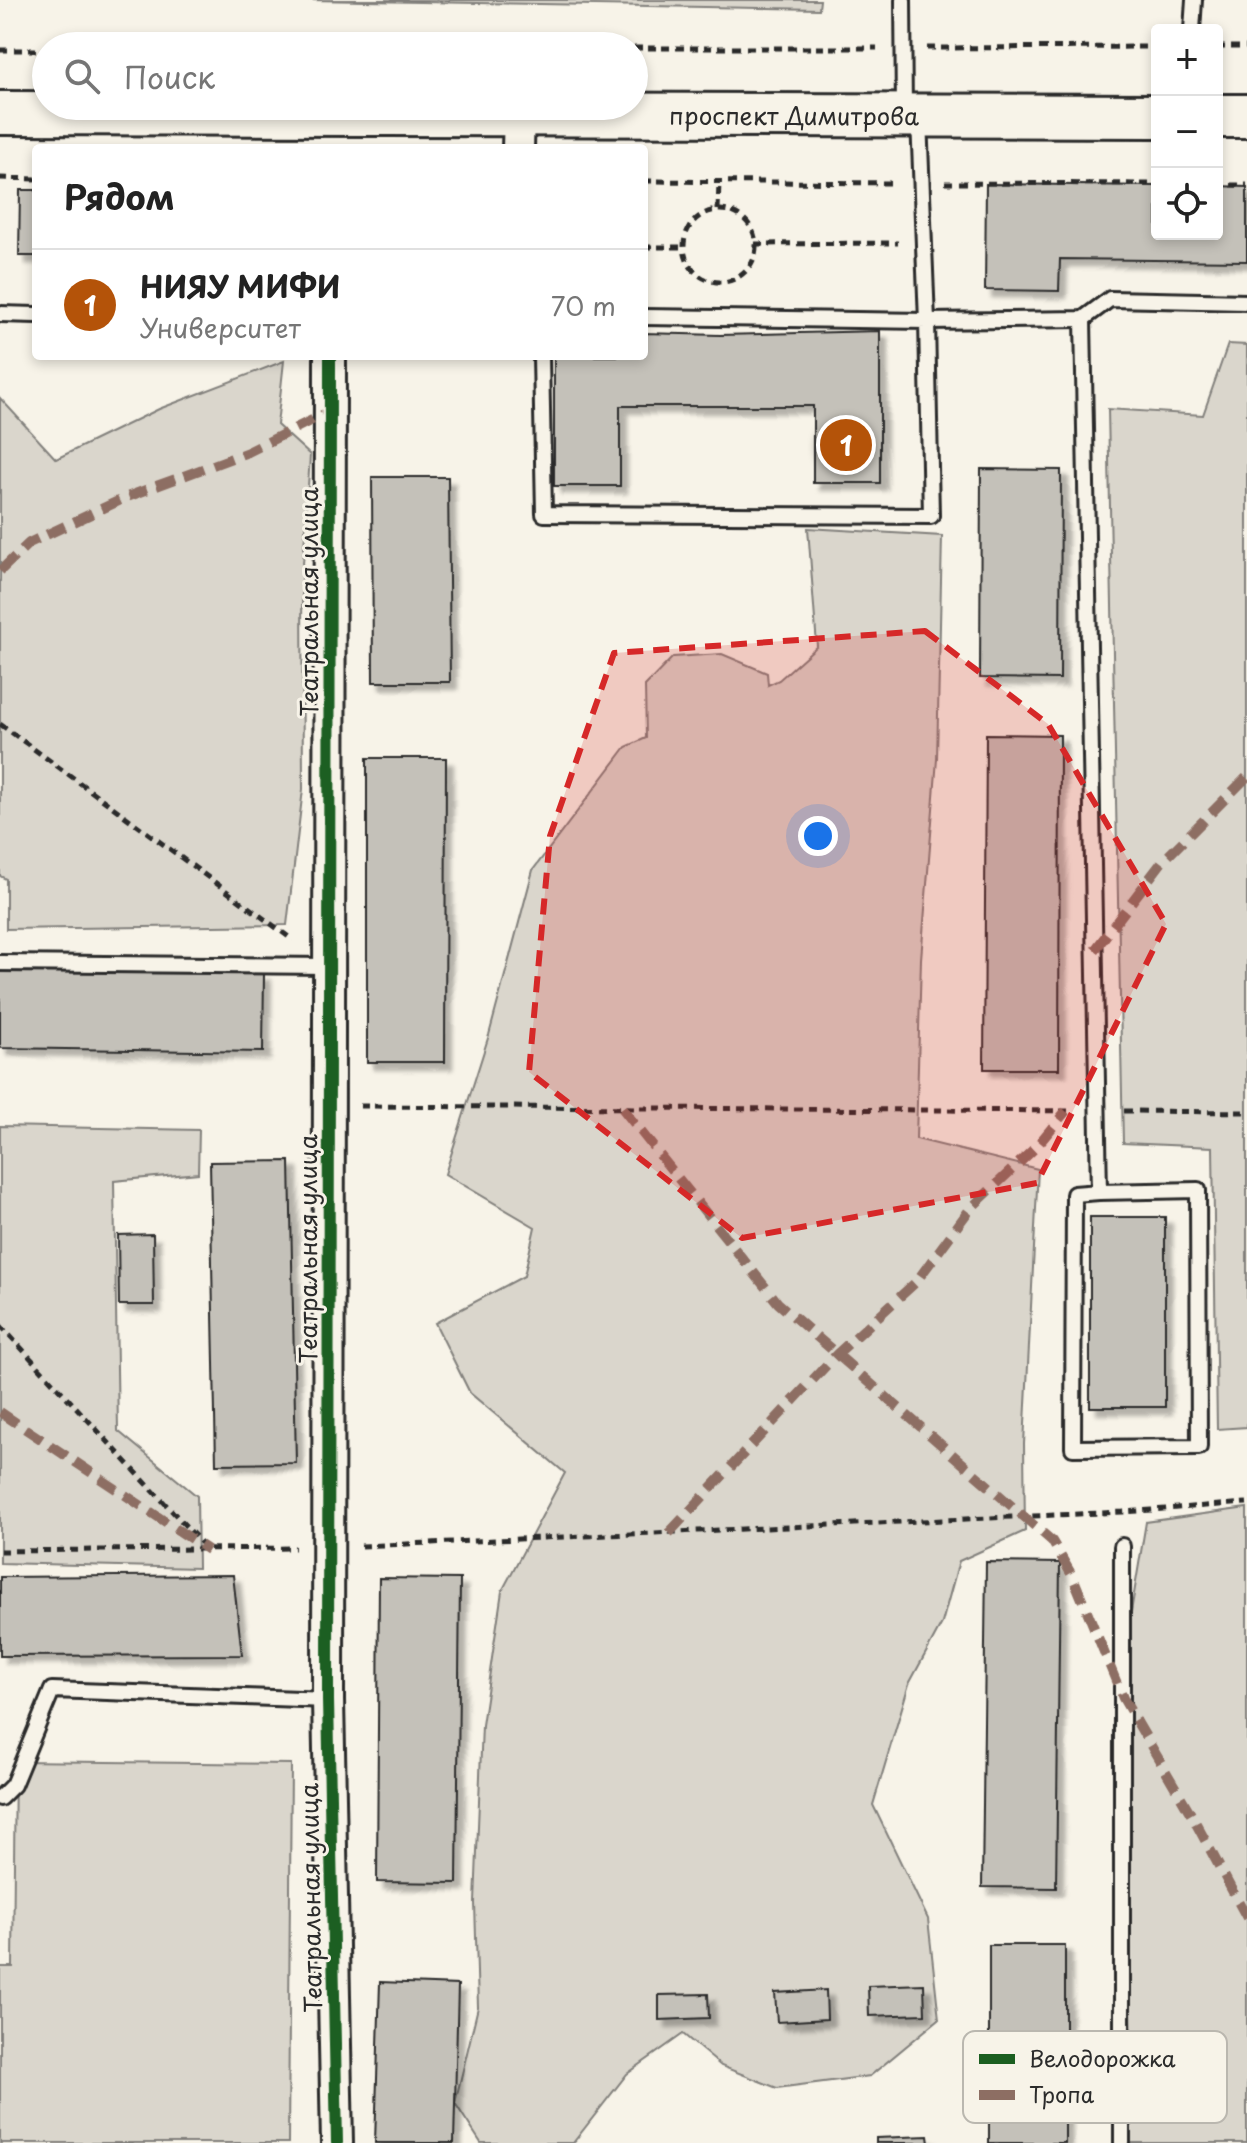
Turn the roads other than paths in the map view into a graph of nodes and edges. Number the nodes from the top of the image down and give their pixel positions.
1 (903, 0) edge
2 (1194, 0) edge
3 (1192, 24) edge
4 (0, 113) edge
5 (32, 114) edge
6 (912, 115) junction
7 (1151, 116) edge
8 (1223, 116) edge
9 (1247, 116) edge
10 (202, 120) edge
11 (519, 131) edge
12 (1247, 302) edge
13 (0, 314) edge
14 (32, 315) edge
15 (648, 317) edge
16 (1083, 319) junction
17 (927, 321) junction
18 (330, 360) edge
19 (541, 360) edge
20 (0, 963) edge
21 (329, 966) junction
22 (1099, 1192) junction
23 (1122, 1546) dead end
24 (328, 1700) junction
25 (0, 1798) edge
26 (1122, 2031) edge
27 (337, 2143) edge

1 - 6 lane
2 - 3 lane
4 - 5 main road, проспект Димитрова
6 - 7 main road, проспект Димитрова
6 - 11 main road, проспект Димитрова
6 - 17 lane
8 - 9 main road
10 - 11 main road, проспект Димитрова
12 - 16 lane
13 - 14 lane
15 - 17 lane
16 - 17 lane
16 - 22 lane
17 - 19 lane
18 - 21 street, Театральная улица
20 - 21 lane
21 - 24 street, Театральная улица
22 - 22 lane
23 - 26 lane
24 - 25 lane
24 - 27 street, Театральная улица

